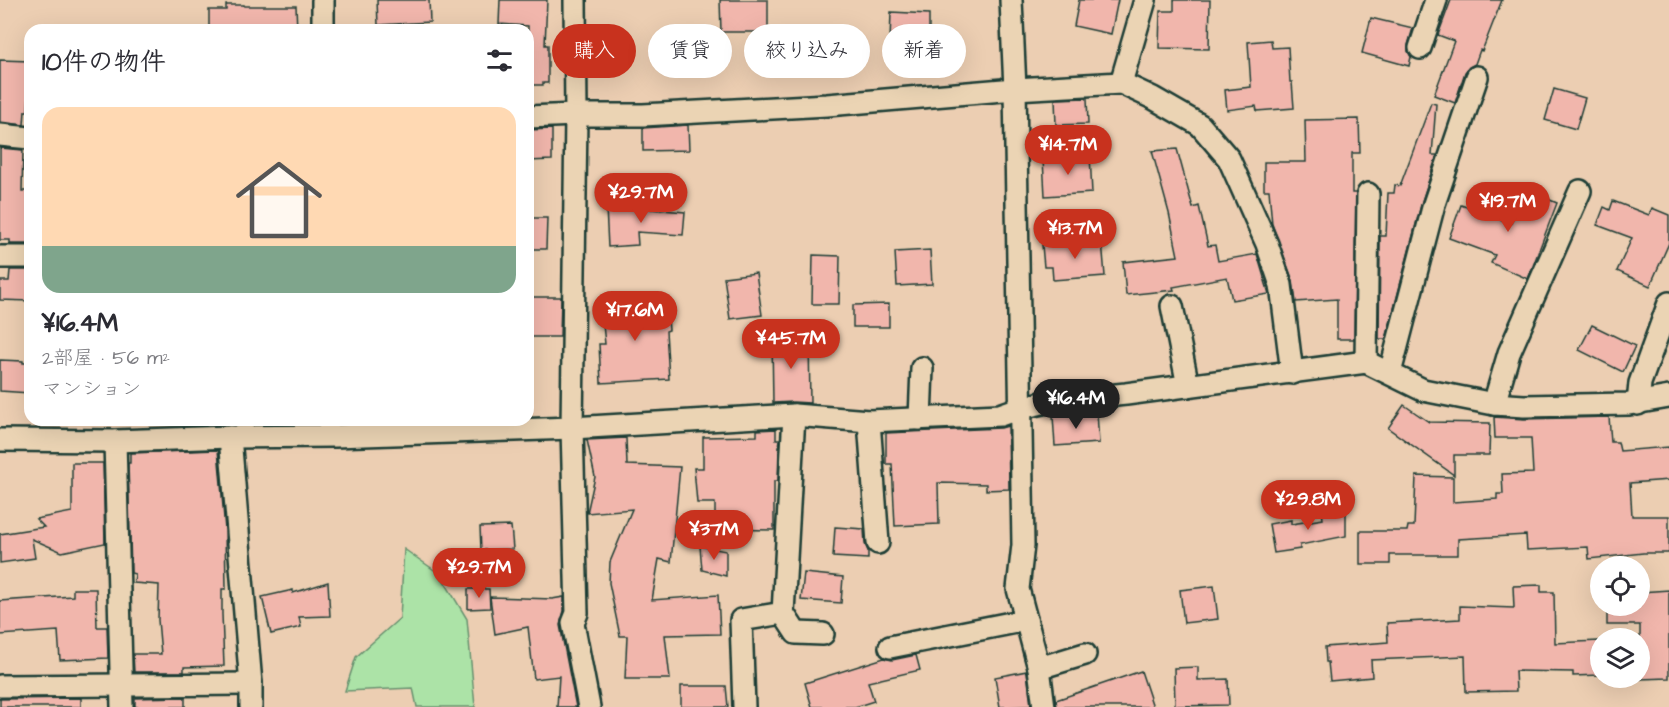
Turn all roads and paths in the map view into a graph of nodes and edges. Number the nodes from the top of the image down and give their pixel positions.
1 (323, 0) edge
2 (575, 0) edge
3 (1011, 0) edge
4 (1145, 0) edge
5 (1436, 0) edge
6 (323, 24) edge
7 (1420, 48) dead end
8 (1477, 77) dead end
9 (1121, 83) junction
10 (1015, 89) junction
11 (576, 115) junction
12 (534, 117) edge
13 (0, 135) edge
14 (24, 137) edge
15 (1580, 191) dead end
16 (1368, 194) dead end
17 (0, 257) edge
18 (24, 257) edge
19 (1669, 303) edge
20 (1172, 306) dead end
21 (1366, 362) junction
22 (922, 368) dead end
23 (1292, 373) junction
24 (1390, 373) junction
25 (1188, 386) junction
26 (1669, 397) edge
27 (1494, 404) junction
28 (1638, 404) junction
29 (1020, 408) junction
30 (794, 415) junction
31 (920, 419) junction
32 (869, 421) junction
33 (334, 428) edge
34 (573, 428) junction
35 (230, 437) junction
36 (0, 440) edge
37 (115, 441) junction
38 (878, 543) dead end
39 (783, 613) junction
40 (1026, 620) junction
41 (823, 634) dead end
42 (890, 647) dead end
43 (1085, 654) dead end
44 (1039, 668) junction
45 (121, 684) junction
46 (251, 684) junction
47 (0, 686) edge
48 (122, 707) edge
49 (252, 707) edge
50 (589, 707) edge
51 (744, 707) edge
52 (1044, 707) edge

1 - 6 street
2 - 11 street
3 - 10 street
4 - 9 street
5 - 7 street
8 - 24 street
9 - 10 street
9 - 23 street
10 - 11 street
10 - 29 street
11 - 12 street
11 - 34 street
13 - 14 street
15 - 27 street
16 - 21 street
17 - 18 street
19 - 28 street
20 - 25 street
21 - 23 street
21 - 24 street
22 - 31 street
23 - 25 street
24 - 27 street
25 - 29 street
26 - 28 street
27 - 28 street
29 - 31 street
29 - 40 street
30 - 32 street
30 - 34 street
30 - 39 street
31 - 32 street
32 - 38 street
33 - 34 street
33 - 35 street
34 - 50 street
35 - 37 street
35 - 46 street
36 - 37 street
37 - 45 street
39 - 41 street
39 - 51 street
40 - 42 street
40 - 44 street
43 - 44 street
44 - 52 street
45 - 46 street
45 - 47 street
45 - 48 street
46 - 49 street

